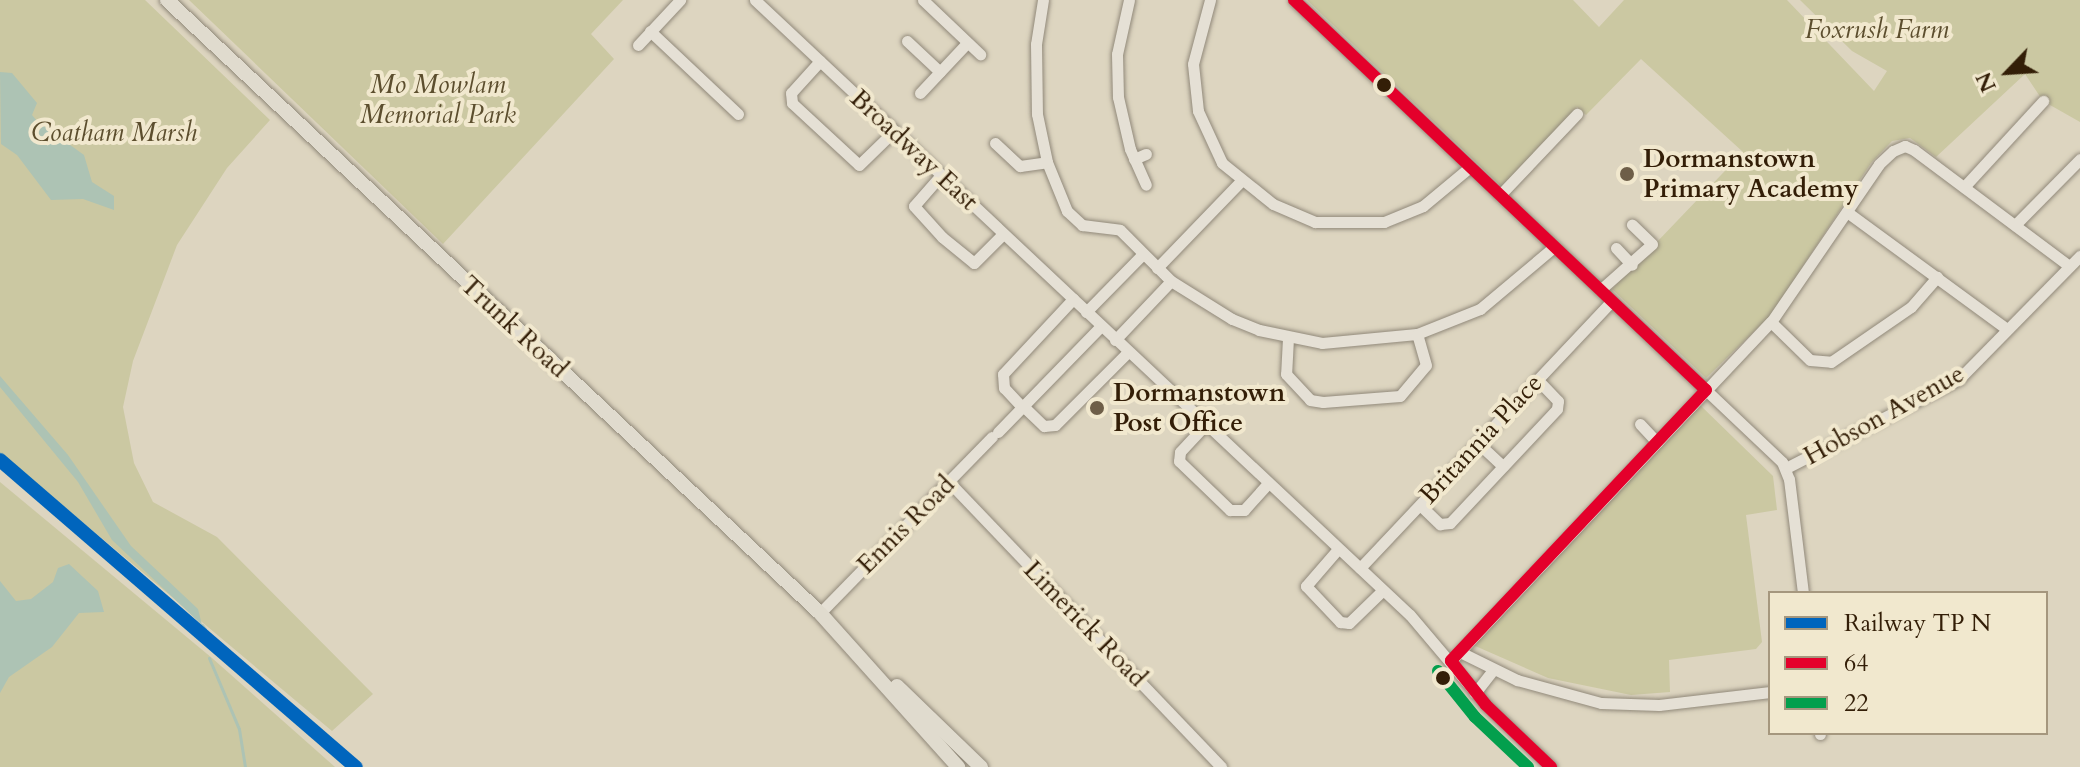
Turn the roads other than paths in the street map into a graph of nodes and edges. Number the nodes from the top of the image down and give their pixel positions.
1 (167, 0) edge
2 (680, 0) edge
3 (755, 0) edge
4 (923, 0) edge
5 (1043, 0) edge
6 (1129, 0) edge
7 (1210, 0) edge
8 (1294, 0) edge
9 (650, 31) junction
10 (907, 41) dead end
11 (967, 43) junction
12 (638, 45) dead end
13 (980, 54) dead end
14 (820, 61) junction
15 (940, 72) junction
16 (920, 94) dead end
17 (2043, 101) dead end
18 (738, 114) dead end
19 (1577, 114) dead end
20 (894, 131) junction
21 (995, 143) dead end
22 (1146, 154) dead end
23 (1134, 159) junction
24 (2080, 159) edge
25 (1047, 162) junction
26 (1470, 167) junction
27 (941, 175) junction
28 (1240, 182) junction
29 (1146, 185) dead end
30 (1964, 187) junction
31 (1500, 195) junction
32 (1847, 212) junction
33 (1632, 225) dead end
34 (2015, 225) junction
35 (1003, 234) junction
36 (1554, 247) junction
37 (1616, 248) dead end
38 (1143, 254) junction
39 (2080, 256) edge
40 (1632, 265) junction
41 (2069, 266) junction
42 (1157, 268) junction
43 (1937, 277) junction
44 (1171, 281) junction
45 (1600, 290) junction
46 (1073, 299) junction
47 (1612, 301) junction
48 (1086, 312) junction
49 (1771, 322) junction
50 (1101, 326) junction
51 (2007, 329) junction
52 (1417, 334) junction
53 (1288, 338) junction
54 (1115, 340) junction
55 (1128, 352) junction
56 (1537, 379) junction
57 (1706, 390) junction
58 (1022, 406) junction
59 (1206, 424) junction
60 (1640, 424) dead end
61 (1657, 442) junction
62 (1478, 443) junction
63 (1503, 466) junction
64 (1786, 468) junction
65 (949, 482) junction
66 (1268, 483) junction
67 (1420, 505) junction
68 (1338, 549) junction
69 (1360, 568) junction
70 (1383, 590) junction
71 (1803, 591) edge
72 (820, 613) junction
73 (1460, 652) junction
74 (860, 655) junction
75 (1451, 661) junction
76 (1493, 670) junction
77 (1768, 692) edge
78 (1475, 693) junction
79 (958, 767) edge
80 (981, 767) edge
81 (1221, 767) edge
82 (1551, 767) edge

1 - 72 main road, Trunk Road
2 - 9 street
3 - 14 street, Broadway East
4 - 11 street
5 - 25 street
6 - 23 street
7 - 28 street
8 - 26 street
9 - 12 street
9 - 18 street
10 - 15 street
11 - 13 street
11 - 15 street
14 - 20 street, Broadway East
14 - 20 street
15 - 16 street
17 - 30 street
19 - 31 street
20 - 27 street, Broadway East
21 - 25 street
22 - 23 street
23 - 29 street
24 - 34 street
25 - 38 street
26 - 28 street
26 - 31 street
27 - 35 street, Broadway East
27 - 35 street
28 - 42 street
30 - 32 street
30 - 34 street
31 - 36 street
32 - 43 street
32 - 49 street
33 - 40 street
34 - 41 street
35 - 46 street, Broadway East
36 - 45 street
36 - 52 street
37 - 40 street
38 - 42 street
38 - 48 street
39 - 41 street, Hobson Avenue
40 - 45 street
41 - 51 street, Hobson Avenue
42 - 44 street
43 - 49 street
43 - 51 street
44 - 53 street
44 - 54 street
45 - 47 street
46 - 48 street, Broadway East
46 - 58 street
47 - 56 street, Britannia Place
47 - 57 street
48 - 50 street, Broadway East
49 - 57 street
50 - 54 street, Broadway East
50 - 58 street, Ennis Road
51 - 64 street, Hobson Avenue
52 - 53 street
52 - 53 street
54 - 55 street, Broadway East
55 - 58 street
55 - 59 street, Broadway East
56 - 62 street, Britannia Place
56 - 63 street
57 - 61 street
57 - 64 street
58 - 65 street, Ennis Road
59 - 66 street, Broadway East
59 - 66 street
60 - 61 street
61 - 73 street
62 - 63 street
62 - 67 street, Britannia Place
63 - 67 street
64 - 71 street
65 - 72 street, Ennis Road
65 - 81 street, Limerick Road
66 - 68 street, Broadway East
67 - 69 street, Britannia Place
68 - 69 street, Broadway East
68 - 70 street
69 - 70 street, Broadway East
70 - 75 street, Broadway East
72 - 74 main road, Trunk Road
73 - 75 street
73 - 76 street
74 - 79 main road, Trunk Road
74 - 80 main road, Trunk Road
75 - 78 street, Broadway East
76 - 77 street
76 - 78 street
78 - 82 street, Broadway East

